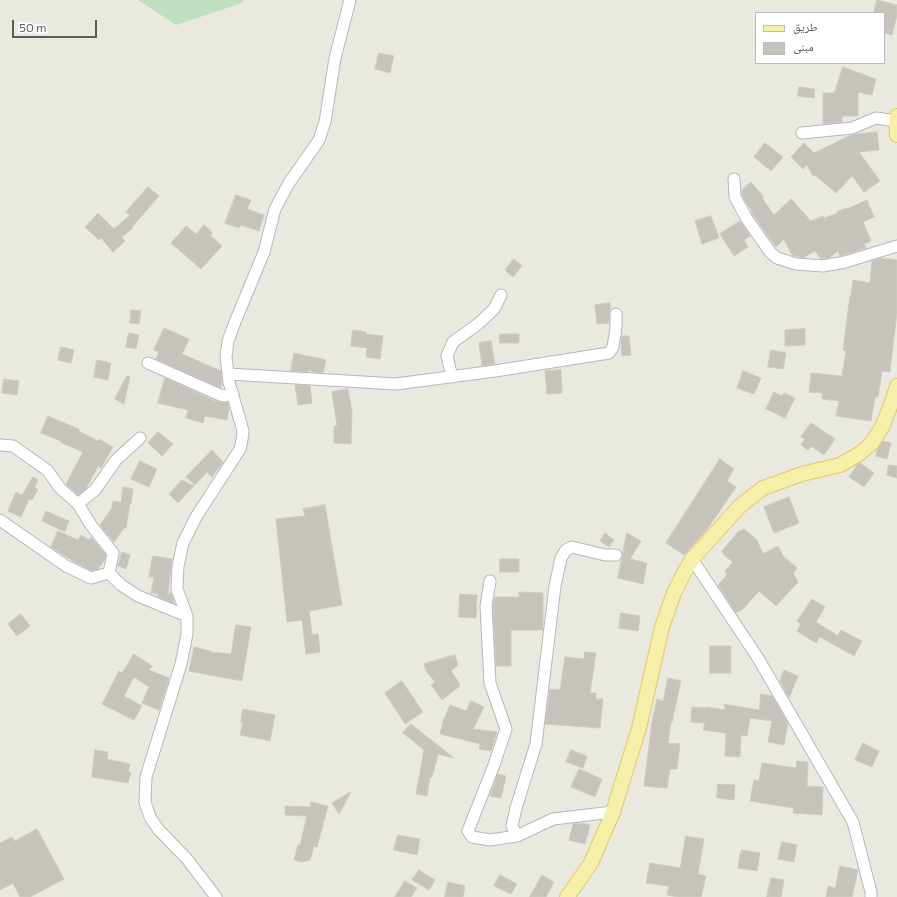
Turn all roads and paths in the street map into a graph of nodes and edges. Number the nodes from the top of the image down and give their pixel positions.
1 (350, 0) edge
2 (897, 124) edge
3 (802, 133) dead end
4 (734, 179) dead end
5 (897, 246) edge
6 (501, 294) dead end
7 (616, 314) dead end
8 (148, 363) dead end
9 (228, 374) junction
10 (452, 377) junction
11 (897, 386) edge
12 (233, 394) junction
13 (140, 438) dead end
14 (0, 444) edge
15 (78, 504) junction
16 (0, 520) edge
17 (616, 555) dead end
18 (692, 559) junction
19 (109, 573) junction
20 (490, 581) dead end
21 (187, 616) junction
22 (613, 812) junction
23 (517, 836) junction
24 (216, 897) edge
25 (567, 897) edge
26 (871, 897) edge

1 - 9 street
2 - 3 street
4 - 5 street
6 - 10 street
7 - 10 street
8 - 12 street
9 - 10 street
9 - 12 street
11 - 18 main road
12 - 21 street
13 - 15 street
14 - 15 street
15 - 19 street
16 - 19 street
17 - 23 street
18 - 22 main road
18 - 26 street
19 - 21 street
20 - 23 street
21 - 24 street
22 - 23 street
22 - 25 main road

